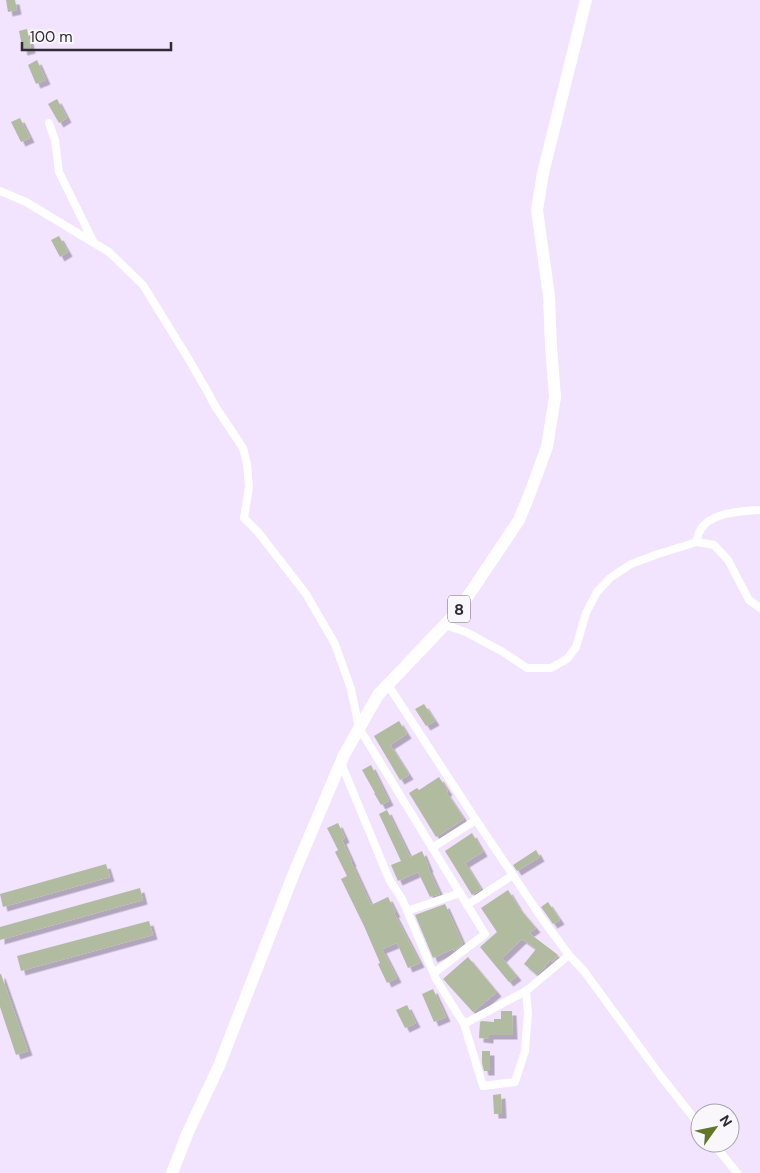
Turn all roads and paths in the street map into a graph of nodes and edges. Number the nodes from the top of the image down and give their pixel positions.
1 (586, 0) edge
2 (48, 122) dead end
3 (0, 191) edge
4 (94, 243) junction
5 (760, 510) edge
6 (697, 542) junction
7 (760, 608) edge
8 (445, 625) junction
9 (388, 685) junction
10 (359, 728) junction
11 (341, 763) junction
12 (476, 820) junction
13 (432, 848) junction
14 (513, 875) junction
15 (460, 893) junction
16 (467, 905) junction
17 (407, 911) junction
18 (569, 955) junction
19 (434, 973) junction
20 (526, 991) junction
21 (464, 1024) junction
22 (690, 1113) edge
23 (721, 1153) edge
24 (172, 1173) edge
25 (737, 1173) edge

1 - 8 main road, 8
2 - 4 street
3 - 4 street
4 - 10 street
5 - 6 street
6 - 7 street
6 - 8 street
8 - 9 main road, 8
9 - 10 main road, 8
9 - 12 street
10 - 11 main road, 8
10 - 13 street
11 - 17 street
11 - 24 main road, 8
12 - 13 street
12 - 14 street
13 - 15 street
14 - 16 street
14 - 18 street
15 - 16 street
15 - 17 street
16 - 19 street
17 - 19 street
18 - 20 street
18 - 22 street
19 - 21 street
20 - 21 street
20 - 21 street
23 - 25 street

